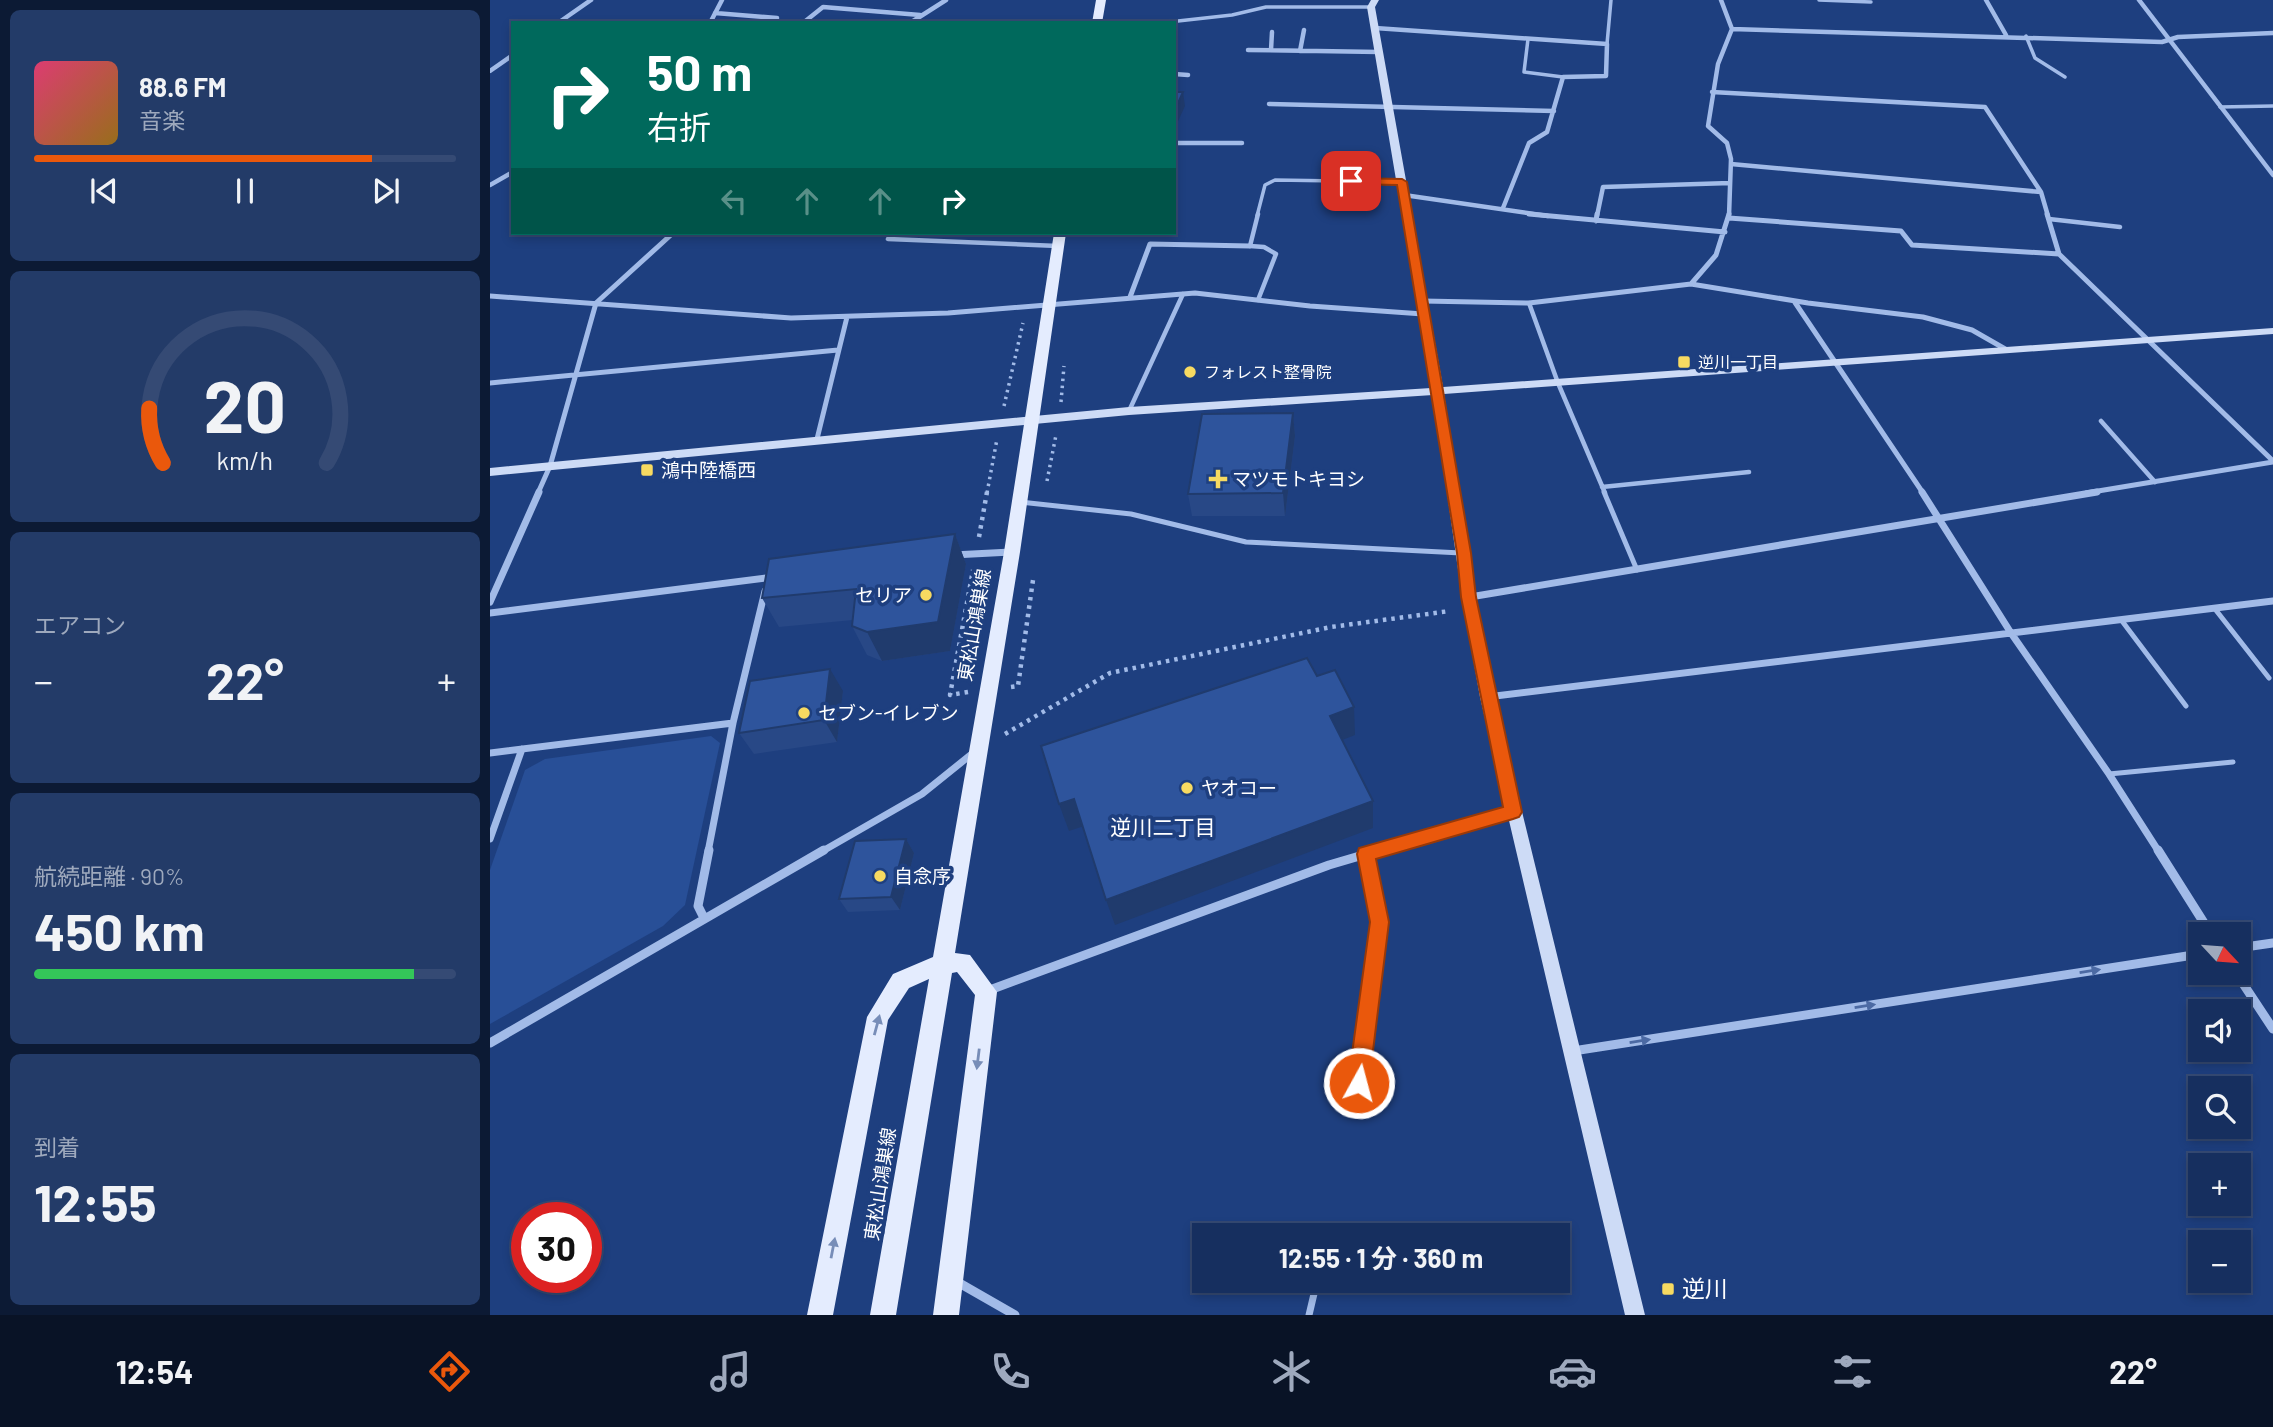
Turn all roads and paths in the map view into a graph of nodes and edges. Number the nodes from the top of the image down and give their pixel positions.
1 (591, 0) edge
2 (723, 0) edge
3 (946, 0) edge
4 (1101, 0) edge
5 (1611, 0) edge
6 (1721, 0) edge
7 (1819, 0) edge
8 (1986, 0) edge
9 (2139, 0) edge
10 (1370, 2) edge
11 (1871, 2) dead end
12 (715, 13) junction
13 (920, 15) junction
14 (561, 21) edge
15 (711, 21) edge
16 (773, 21) edge
17 (806, 21) edge
18 (912, 21) edge
19 (1097, 21) edge
20 (1176, 21) edge
21 (1375, 28) junction
22 (1732, 29) junction
23 (1304, 30) dead end
24 (1272, 32) dead end
25 (2273, 33) edge
26 (2006, 35) junction
27 (2026, 36) junction
28 (1528, 39) junction
29 (2172, 40) junction
30 (1607, 44) junction
31 (1248, 50) dead end
32 (1271, 50) junction
33 (1300, 51) junction
34 (1379, 52) junction
35 (511, 56) edge
36 (490, 71) edge
37 (1176, 74) edge
38 (1188, 75) dead end
39 (1563, 77) junction
40 (2065, 77) dead end
41 (1712, 92) junction
42 (1269, 104) dead end
43 (2273, 106) edge
44 (2220, 107) junction
45 (1389, 108) junction
46 (1554, 111) junction
47 (1242, 143) dead end
48 (1176, 144) edge
49 (1731, 164) junction
50 (511, 173) edge
51 (2273, 175) edge
52 (1402, 182) junction
53 (1730, 183) junction
54 (490, 185) edge
55 (2041, 192) junction
56 (1404, 195) junction
57 (1503, 208) junction
58 (1729, 218) junction
59 (2049, 219) junction
60 (1597, 220) junction
61 (2120, 227) dead end
62 (1724, 232) junction
63 (671, 235) edge
64 (891, 235) edge
65 (1059, 240) edge
66 (1250, 246) junction
67 (2059, 254) junction
68 (1691, 284) junction
69 (1183, 294) junction
70 (490, 296) edge
71 (1130, 297) junction
72 (1258, 300) junction
73 (1423, 301) junction
74 (1794, 301) junction
75 (596, 303) junction
76 (1529, 303) junction
77 (1048, 304) junction
78 (1027, 305) junction
79 (1423, 314) junction
80 (847, 317) junction
81 (2273, 331) edge
82 (2150, 340) junction
83 (838, 350) junction
84 (2007, 350) junction
85 (1833, 362) junction
86 (574, 376) junction
87 (490, 383) edge
88 (1558, 383) junction
89 (1436, 389) junction
90 (1129, 411) junction
91 (1030, 419) junction
92 (2101, 421) dead end
93 (1000, 422) junction
94 (817, 439) junction
95 (2273, 461) edge
96 (550, 466) junction
97 (490, 472) edge
98 (1749, 472) dead end
99 (2155, 482) junction
100 (1602, 487) junction
101 (1019, 502) junction
102 (1940, 519) junction
103 (976, 552) junction
104 (1012, 552) junction
105 (1464, 553) junction
106 (948, 556) edge
107 (1637, 570) junction
108 (782, 576) edge
109 (768, 578) junction
110 (2273, 601) edge
111 (490, 602) edge
112 (1470, 602) junction
113 (2215, 609) junction
114 (490, 613) edge
115 (2122, 621) junction
116 (2011, 633) junction
117 (2269, 678) dead end
118 (988, 689) junction
119 (1487, 697) junction
120 (2186, 706) dead end
121 (733, 723) junction
122 (522, 749) junction
123 (976, 751) junction
124 (490, 753) edge
125 (2233, 762) dead end
126 (2109, 774) junction
127 (1513, 812) junction
128 (490, 839) edge
129 (1366, 854) junction
130 (704, 918) junction
131 (2203, 922) edge
132 (2273, 943) edge
133 (2251, 946) edge
134 (2188, 956) edge
135 (942, 964) junction
136 (2244, 985) edge
137 (986, 992) junction
138 (2273, 1029) edge
139 (490, 1043) edge
140 (1573, 1051) junction
141 (1355, 1110) dead end
142 (951, 1278) junction
143 (1314, 1293) edge
144 (820, 1315) edge
145 (883, 1315) edge
146 (946, 1315) edge
147 (1015, 1315) edge
148 (1309, 1315) edge
149 (1635, 1315) edge

1 - 14 street
2 - 12 street
3 - 13 street
4 - 19 main road
5 - 30 lane
6 - 22 street
7 - 11 lane
8 - 26 street
9 - 29 street
10 - 20 lane
10 - 21 street
12 - 15 street
12 - 16 street
13 - 17 street
13 - 18 street
21 - 28 street
21 - 34 street
22 - 26 street
22 - 41 street
23 - 33 street
24 - 32 street
25 - 29 street
26 - 27 street
27 - 29 street
27 - 40 lane
28 - 30 street
28 - 39 lane
29 - 44 street
30 - 39 street
31 - 32 street
32 - 33 street
33 - 34 street
34 - 45 street
35 - 36 street
37 - 38 street
39 - 46 street
41 - 49 street
41 - 55 street
42 - 45 street
43 - 44 lane
44 - 51 street
45 - 46 street
45 - 52 street
46 - 57 street
47 - 48 street
49 - 53 street
49 - 55 street
50 - 54 street
52 - 56 street
52 - 66 lane
53 - 58 street
53 - 60 street
55 - 59 street
56 - 57 street
56 - 73 street
57 - 60 street
58 - 62 street
58 - 67 street
59 - 61 lane
59 - 67 street
60 - 62 street
62 - 68 street
63 - 75 street
64 - 65 lane
65 - 77 main road, 東松山鴻巣線
66 - 71 street
66 - 72 lane
67 - 82 street
68 - 74 street
68 - 76 street
69 - 71 street
69 - 72 street
69 - 90 lane
70 - 75 street
71 - 77 street
72 - 79 street
73 - 76 street
73 - 79 street
74 - 84 street
74 - 85 street
75 - 80 street
75 - 86 street
76 - 88 lane
77 - 78 street
77 - 91 main road, 東松山鴻巣線
78 - 80 street
78 - 93 path
79 - 89 street
80 - 83 street
81 - 82 street
82 - 84 street
82 - 95 street
83 - 86 street
83 - 94 street
84 - 85 street
85 - 88 street
85 - 102 street
86 - 87 street
86 - 96 street
88 - 89 street
88 - 100 lane
89 - 90 street
89 - 105 street
90 - 91 street
91 - 93 street
91 - 101 main road, 東松山鴻巣線
92 - 99 lane
93 - 94 street
93 - 103 path
94 - 96 street
95 - 99 street
96 - 97 street
96 - 111 street
98 - 100 lane
99 - 102 street
100 - 107 lane
101 - 104 main road, 東松山鴻巣線
101 - 105 lane
102 - 107 street
102 - 116 street
103 - 104 street
103 - 106 street
103 - 118 path
104 - 118 main road, 東松山鴻巣線
105 - 112 street
107 - 112 street
108 - 109 street
109 - 114 street
109 - 121 street
110 - 113 street
112 - 119 street
112 - 123 path
113 - 115 street
113 - 117 lane
115 - 116 street
115 - 120 lane
116 - 119 street
116 - 126 street
118 - 123 main road, 東松山鴻巣線
119 - 127 street
121 - 122 street
121 - 130 street
122 - 124 street
122 - 128 street
123 - 130 street
123 - 135 main road, 東松山鴻巣線
125 - 126 lane
126 - 131 street
127 - 129 street
127 - 140 street
129 - 137 street
129 - 141 street
130 - 139 street
132 - 133 street
140 -> 134 street
135 - 137 main road
144 -> 135 main road
135 - 145 main road, 東松山鴻巣線
136 - 138 street
137 -> 142 main road
140 - 149 street
142 - 146 main road
142 - 147 street
143 - 148 lane

